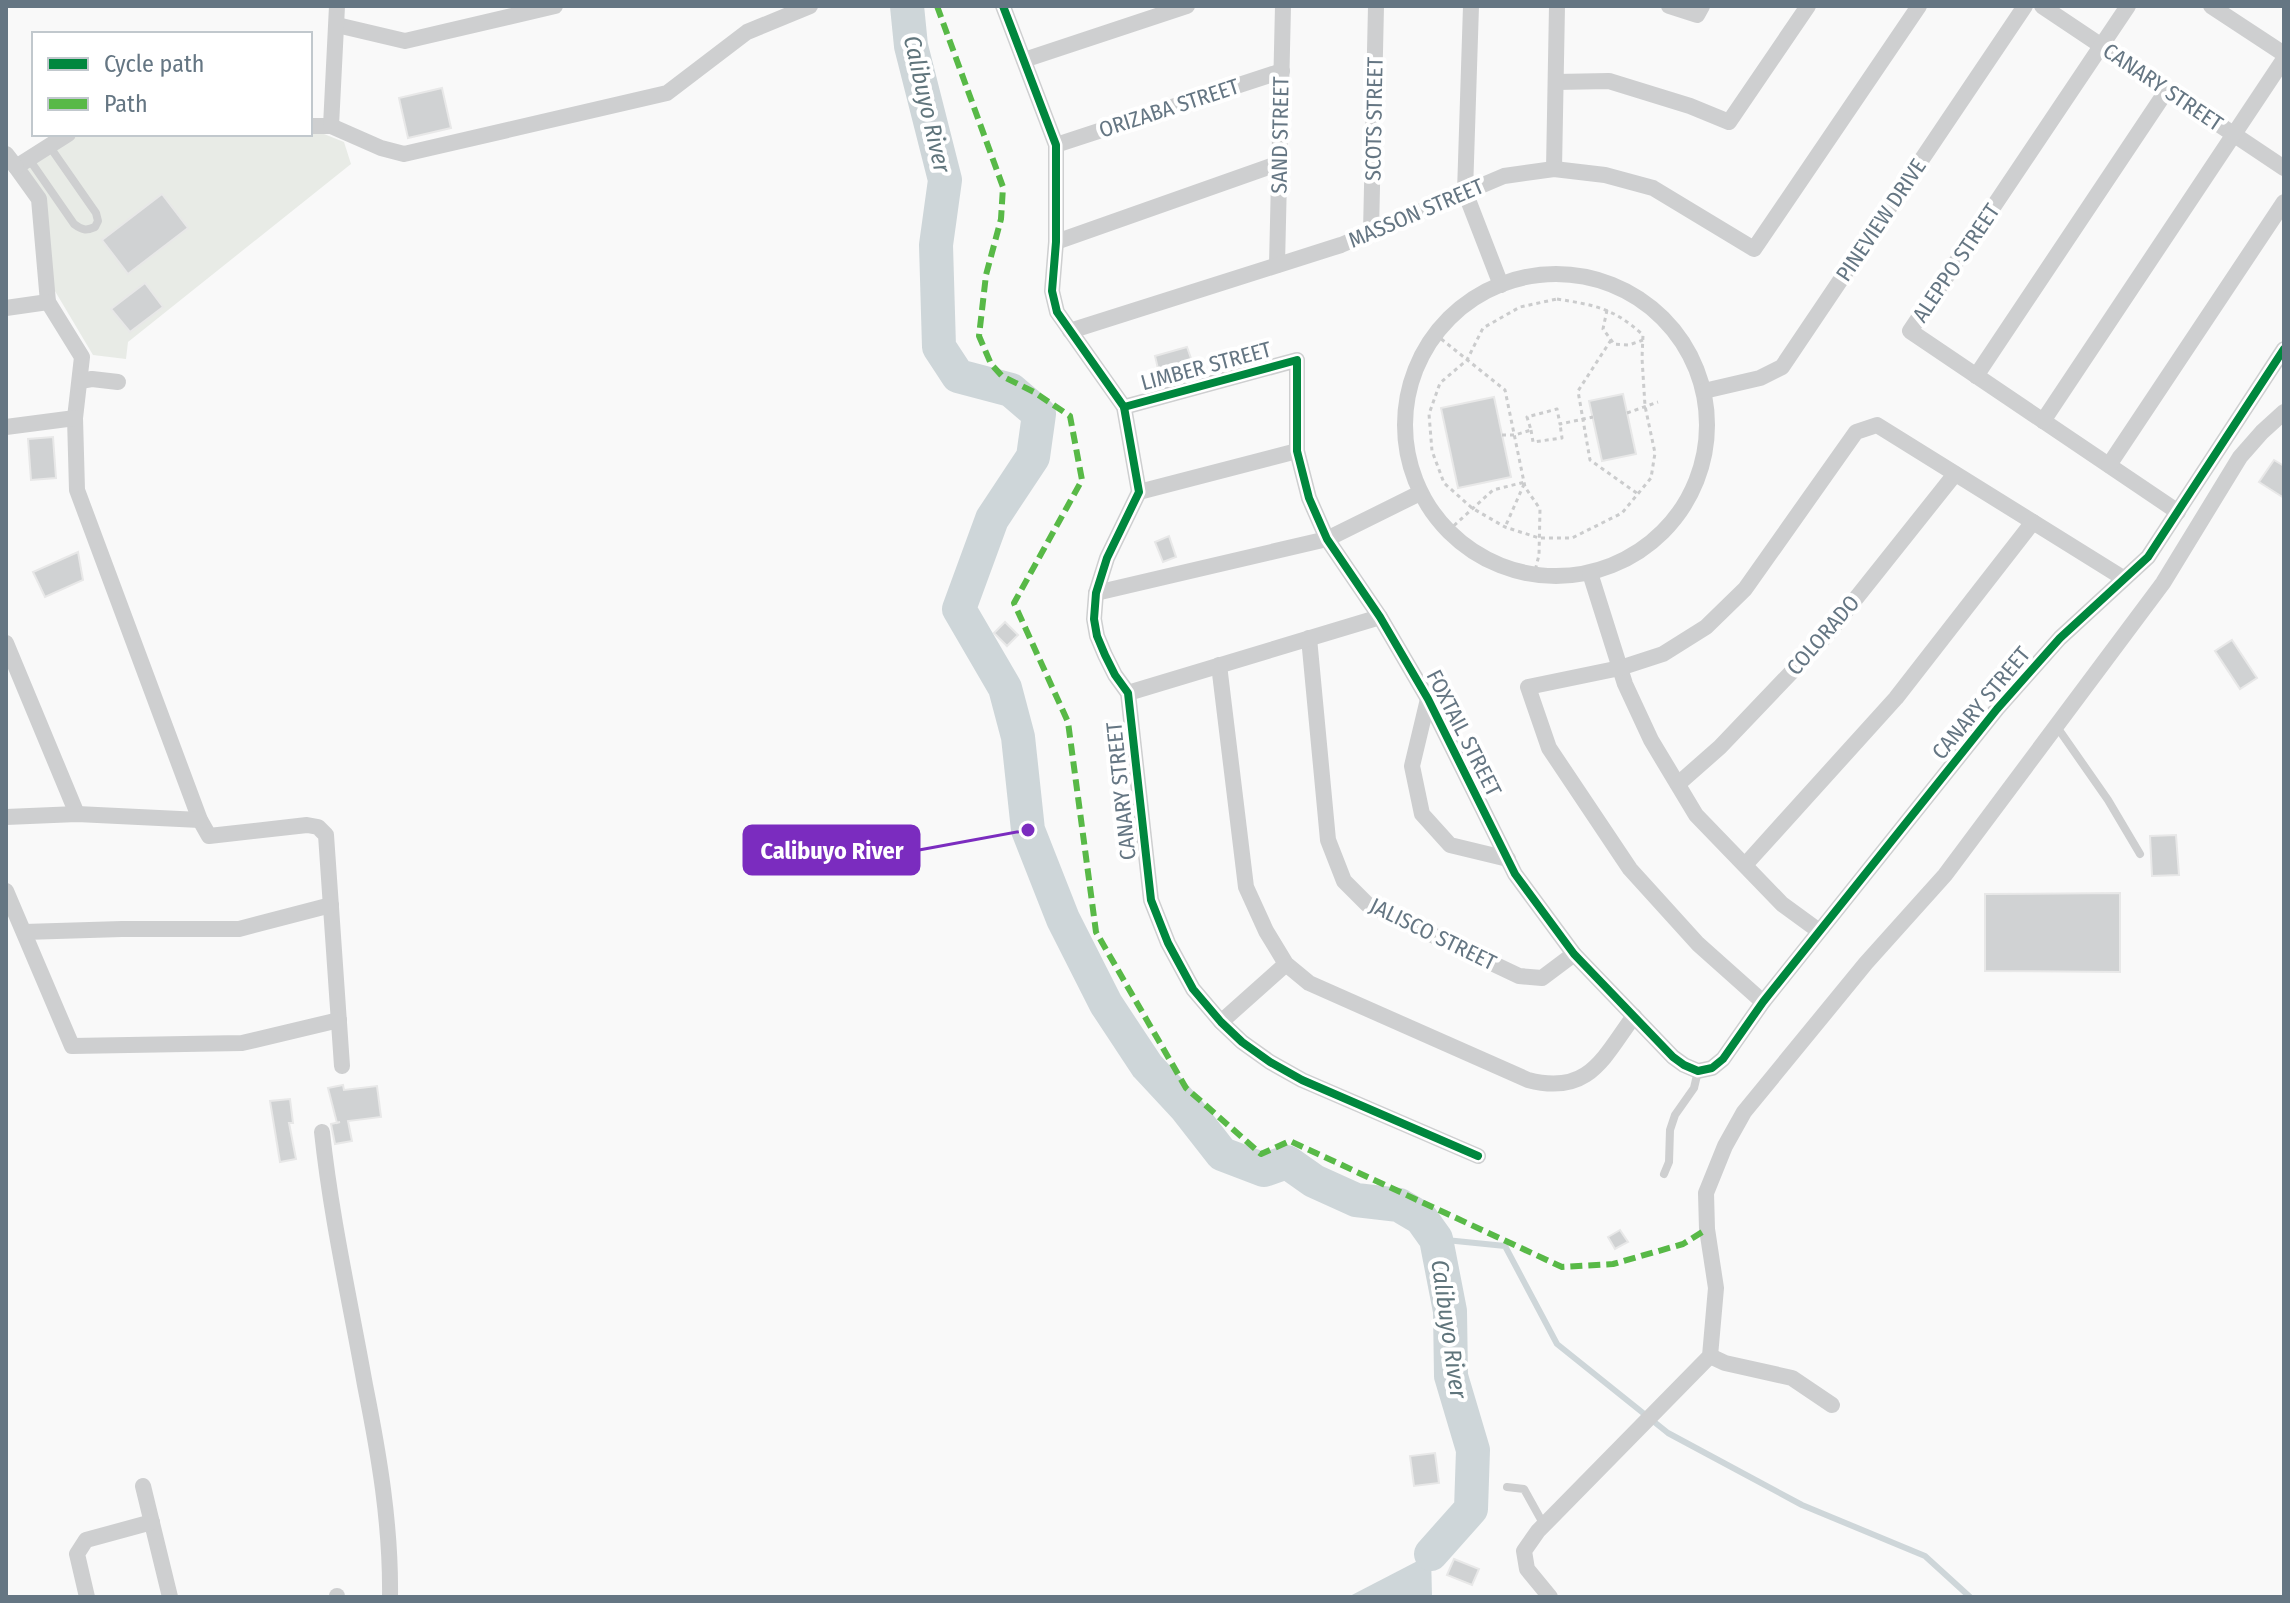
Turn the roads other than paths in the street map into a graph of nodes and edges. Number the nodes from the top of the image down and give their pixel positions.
1 (337, 6) edge
2 (555, 6) edge
3 (810, 6) edge
4 (1003, 6) edge
5 (1187, 6) edge
6 (1283, 6) edge
7 (1376, 6) edge
8 (1471, 6) edge
9 (1557, 6) edge
10 (1669, 6) edge
11 (1702, 6) edge
12 (1808, 6) edge
13 (1919, 6) edge
14 (2025, 6) edge
15 (2042, 6) edge
16 (2128, 6) edge
17 (2211, 6) edge
18 (337, 25) junction
19 (2101, 45) junction
20 (2284, 56) edge
21 (1024, 60) junction
22 (1282, 71) junction
23 (1556, 82) junction
24 (2167, 90) junction
25 (312, 126) edge
26 (331, 126) junction
27 (2235, 135) junction
28 (65, 136) edge
29 (1056, 145) junction
30 (49, 146) junction
31 (17, 160) edge
32 (1280, 163) junction
33 (2284, 168) edge
34 (1554, 169) junction
35 (1465, 192) junction
36 (2284, 202) edge
37 (1371, 232) junction
38 (1056, 242) junction
39 (1277, 265) junction
40 (1501, 285) junction
41 (48, 302) junction
42 (6, 308) edge
43 (1070, 331) junction
44 (2284, 349) edge
45 (1297, 360) joint
46 (1976, 376) junction
47 (80, 381) junction
48 (118, 382) dead end
49 (1704, 391) junction
50 (1124, 407) junction
51 (2284, 412) edge
52 (75, 418) junction
53 (2043, 421) junction
54 (6, 427) edge
55 (1297, 451) junction
56 (2109, 465) junction
57 (1955, 474) junction
58 (1139, 492) junction
59 (1420, 493) junction
60 (2178, 512) junction
61 (2033, 522) junction
62 (1327, 539) junction
63 (1590, 573) junction
64 (2123, 578) junction
65 (1096, 593) junction
66 (1380, 617) junction
67 (1309, 638) junction
68 (6, 643) edge
69 (1219, 665) junction
70 (1620, 668) junction
71 (1128, 693) junction
72 (1428, 699) junction
73 (2057, 727) junction
74 (1678, 784) junction
75 (77, 814) junction
76 (6, 817) edge
77 (200, 820) junction
78 (2140, 854) dead end
79 (1508, 859) junction
80 (1745, 865) junction
81 (6, 891) edge
82 (331, 905) junction
83 (1819, 931) junction
84 (24, 932) junction
85 (1574, 954) junction
86 (1286, 964) junction
87 (1763, 1002) junction
88 (1634, 1016) junction
89 (339, 1020) junction
90 (1221, 1022) junction
91 (342, 1066) dead end
92 (1698, 1071) junction
93 (322, 1132) dead end
94 (1478, 1156) dead end
95 (1664, 1174) dead end
96 (1707, 1360) junction
97 (1832, 1405) dead end
98 (143, 1486) dead end
99 (1507, 1487) dead end
100 (152, 1522) junction
101 (1544, 1525) junction
102 (87, 1597) edge
103 (170, 1597) edge
104 (390, 1597) edge
105 (1550, 1597) edge

1 - 18 street
2 - 18 street
3 - 26 street
4 - 21 street
5 - 21 street
6 - 22 street, SAND STREET
7 - 37 street, SCOTS STREET
8 - 35 street
9 - 23 street
10 - 11 street
12 - 23 street
13 - 34 street, MASSON STREET
14 - 49 street, PINEVIEW DRIVE
15 - 19 street, CANARY STREET
16 - 19 street, ALEPPO STREET
17 - 20 street
18 - 26 street
19 - 24 street, CANARY STREET
19 - 46 street, ALEPPO STREET
20 - 27 street
21 - 29 street
22 - 29 street, ORIZABA STREET
22 - 32 street, SAND STREET
23 - 34 street
24 - 27 street, CANARY STREET
24 - 46 street
25 - 26 street
27 - 33 street, CANARY STREET
27 - 53 street
28 - 30 street
29 - 38 street
30 - 31 street
30 - 31 lane
31 - 41 street
32 - 38 street
32 - 39 street, SAND STREET
34 - 35 street, MASSON STREET
35 - 37 street, MASSON STREET
35 - 40 street
36 - 56 street
37 - 39 street, MASSON STREET
38 - 43 street
39 - 43 street, MASSON STREET
40 - 49 street
40 - 59 street
41 - 42 street
41 - 47 street
43 - 50 street
44 - 60 street, CANARY STREET
45 - 50 street, LIMBER STREET
45 - 55 street, FOXTAIL STREET
46 - 53 street, ALEPPO STREET
47 - 48 street
47 - 52 street
49 - 63 street
50 - 58 street
51 - 73 street
52 - 54 street
52 - 77 street
53 - 56 street, ALEPPO STREET
55 - 58 street
55 - 62 street, FOXTAIL STREET
56 - 60 street, ALEPPO STREET
57 - 61 street
57 - 70 street
57 - 74 street, COLORADO
58 - 65 street, CANARY STREET
59 - 62 street
59 - 63 street
60 - 64 street, CANARY STREET
61 - 64 street
61 - 80 street
62 - 65 street
62 - 66 street, FOXTAIL STREET
63 - 70 street
64 - 83 street, CANARY STREET
65 - 71 street, CANARY STREET
66 - 67 street
66 - 72 street, FOXTAIL STREET
67 - 69 street
67 - 85 street, JALISCO STREET
68 - 75 street
69 - 71 street
69 - 86 street
70 - 74 street
70 - 87 street
71 - 90 street, CANARY STREET
72 - 79 street, FOXTAIL STREET
72 - 79 street
73 - 78 lane
73 - 96 street
74 - 80 street
75 - 76 street
75 - 77 street
77 - 82 street
79 - 85 street, FOXTAIL STREET
80 - 83 street
81 - 84 street
82 - 84 street
82 - 89 street
83 - 87 street, CANARY STREET
84 - 89 street
85 - 88 street, FOXTAIL STREET
86 - 88 street
86 - 90 street
87 - 92 street, CANARY STREET
88 - 92 street, FOXTAIL STREET
89 - 91 street
90 - 94 street, CANARY STREET
92 - 95 lane
93 - 104 street
96 - 97 street
96 - 101 street
98 - 100 street
99 - 101 lane
100 - 102 street
100 - 103 street
101 - 105 street

